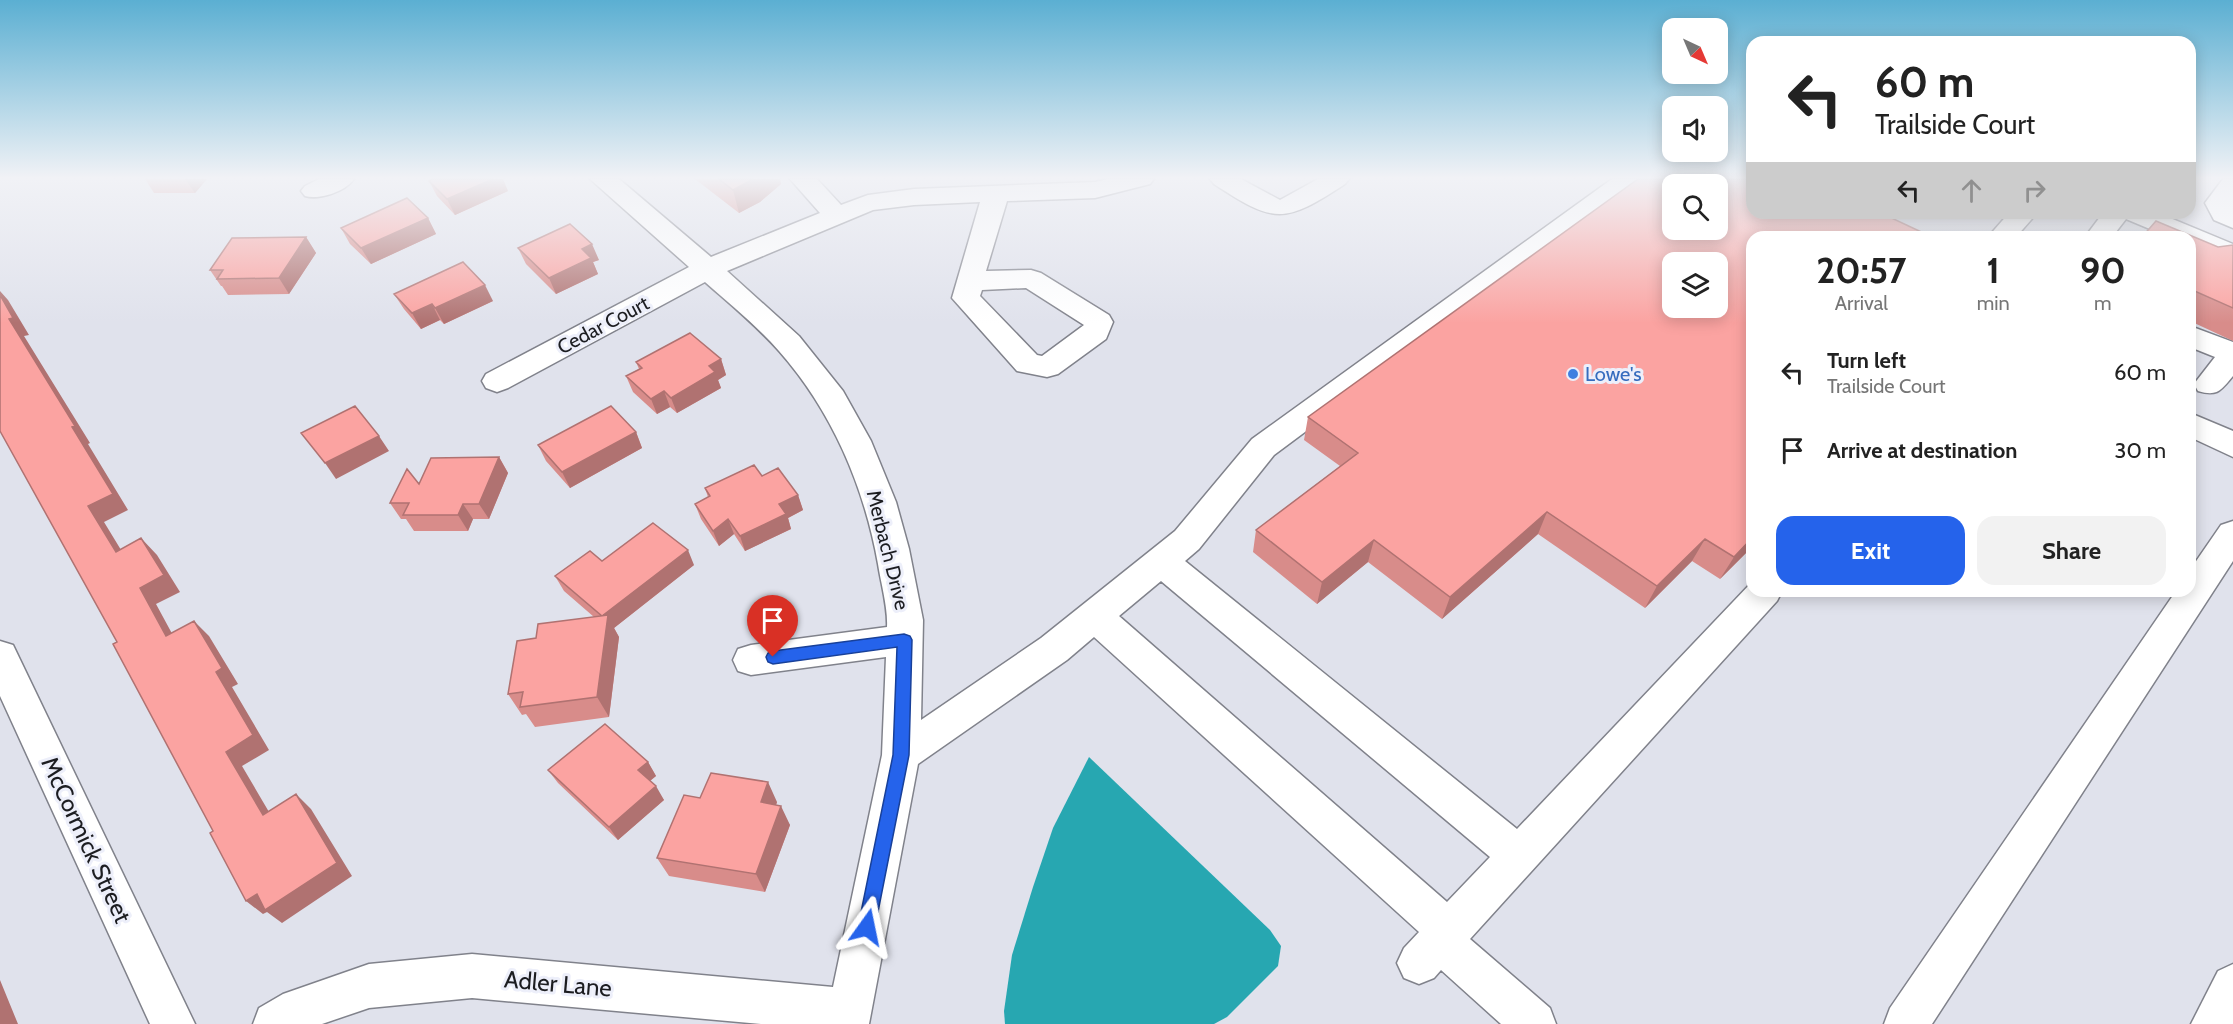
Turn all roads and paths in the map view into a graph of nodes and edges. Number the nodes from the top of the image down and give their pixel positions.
1 (659, 227) edge
2 (811, 227) edge
3 (986, 227) edge
4 (1564, 227) edge
5 (2196, 240) edge
6 (2233, 254) edge
7 (708, 269) junction
8 (969, 281) dead end
9 (2196, 339) edge
10 (2233, 354) edge
11 (497, 381) dead end
12 (2209, 384) dead end
13 (2196, 427) edge
14 (2233, 445) edge
15 (2233, 534) edge
16 (1161, 561) junction
17 (2196, 589) edge
18 (1760, 597) edge
19 (2191, 597) edge
20 (1095, 616) junction
21 (904, 640) junction
22 (0, 656) edge
23 (751, 660) dead end
24 (901, 755) junction
25 (1519, 856) junction
26 (1436, 945) junction
27 (2233, 986) edge
28 (848, 1017) edge
29 (173, 1024) edge
30 (275, 1024) edge
31 (1534, 1024) edge
32 (1906, 1024) edge
33 (2213, 1024) edge

1 - 7 street, Merbach Drive
2 - 7 street, Cedar Court
3 - 8 street
4 - 16 street
5 - 6 street
7 - 11 street, Cedar Court
7 - 21 street, Merbach Drive
9 - 10 street
10 - 12 street
13 - 14 street
15 - 17 street
16 - 20 street
16 - 25 street
18 - 25 street
19 - 32 street
20 - 24 street
20 - 26 street
21 - 23 street
21 - 24 street, Merbach Drive
22 - 29 street, McCormick Street
24 - 28 street, Merbach Drive
25 - 26 street
26 - 31 street
27 - 33 street
28 - 30 street, Adler Lane

